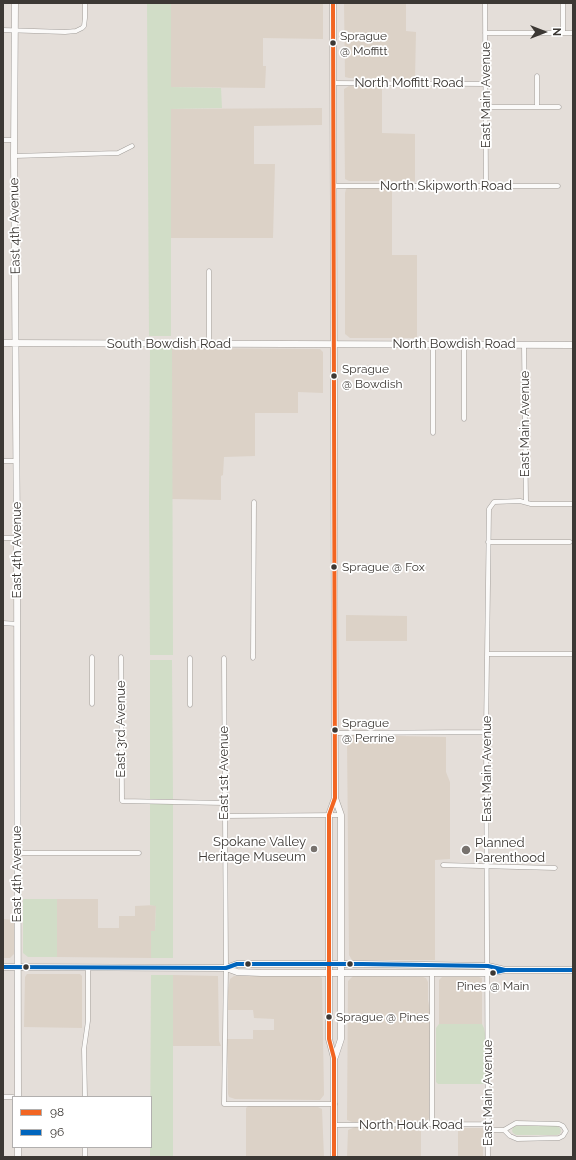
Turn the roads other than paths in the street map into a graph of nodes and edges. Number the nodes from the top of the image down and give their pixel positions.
1 (15, 3) edge
2 (85, 3) edge
3 (333, 3) edge
4 (485, 3) edge
5 (563, 3) edge
6 (3, 30) edge
7 (15, 30) junction
8 (485, 32) junction
9 (563, 33) junction
10 (573, 33) edge
11 (537, 76) dead end
12 (333, 83) junction
13 (485, 84) junction
14 (537, 106) junction
15 (486, 107) junction
16 (559, 107) dead end
17 (3, 140) edge
18 (14, 140) junction
19 (132, 146) dead end
20 (14, 156) junction
21 (334, 186) junction
22 (558, 186) dead end
23 (486, 187) junction
24 (209, 271) dead end
25 (3, 343) edge
26 (16, 343) junction
27 (334, 343) junction
28 (209, 344) junction
29 (433, 344) junction
30 (464, 344) junction
31 (524, 345) junction
32 (573, 345) edge
33 (464, 419) dead end
34 (433, 433) dead end
35 (3, 461) edge
36 (17, 461) junction
37 (254, 502) dead end
38 (526, 502) junction
39 (573, 504) edge
40 (3, 538) edge
41 (17, 538) junction
42 (488, 542) junction
43 (570, 542) dead end
44 (3, 623) edge
45 (17, 624) junction
46 (487, 654) junction
47 (573, 654) edge
48 (92, 657) dead end
49 (121, 657) dead end
50 (190, 658) dead end
51 (224, 658) dead end
52 (253, 658) dead end
53 (92, 704) dead end
54 (190, 706) dead end
55 (486, 732) junction
56 (335, 734) junction
57 (335, 798) junction
58 (224, 803) junction
59 (329, 815) junction
60 (341, 815) junction
61 (224, 816) junction
62 (18, 853) junction
63 (139, 853) dead end
64 (444, 866) dead end
65 (486, 866) junction
66 (554, 868) dead end
67 (329, 964) junction
68 (341, 964) junction
69 (488, 966) junction
70 (3, 967) edge
71 (17, 967) junction
72 (88, 967) junction
73 (226, 968) junction
74 (505, 970) junction
75 (573, 970) edge
76 (329, 973) junction
77 (342, 973) junction
78 (432, 973) junction
79 (488, 974) junction
80 (334, 1058) junction
81 (18, 1096) edge
82 (84, 1096) edge
83 (335, 1104) junction
84 (488, 1124) junction
85 (334, 1125) junction
86 (432, 1125) junction
87 (488, 1130) junction
88 (504, 1130) junction
89 (334, 1157) edge
90 (488, 1157) edge

1 - 7 main road, East 4th Avenue
2 - 7 street
3 - 12 main road
4 - 8 street, East Main Avenue
5 - 9 street
6 - 7 street
7 - 18 main road, East 4th Avenue
8 - 9 street
8 - 13 street, East Main Avenue
9 - 10 street
11 - 14 street
12 - 13 street, North Moffitt Road
12 - 21 main road
13 - 15 street, East Main Avenue
14 - 15 street
14 - 16 street
15 - 23 street, East Main Avenue
17 - 18 street
18 - 20 main road, East 4th Avenue
19 - 20 street
20 - 26 main road, East 4th Avenue
21 - 23 street, North Skipworth Road
21 - 27 main road
22 - 23 street, North Skipworth Road
24 - 28 street
25 - 26 main road, South Bowdish Road
26 - 28 main road, South Bowdish Road
26 - 36 main road, East 4th Avenue
27 - 28 main road, South Bowdish Road
27 - 29 main road, North Bowdish Road
27 - 56 main road
29 - 30 main road, North Bowdish Road
29 - 34 street
30 - 31 main road, North Bowdish Road
30 - 33 street
31 - 32 main road, North Bowdish Road
31 - 38 street, East Main Avenue
35 - 36 street
36 - 41 main road, East 4th Avenue
37 - 52 street
38 - 39 street
38 - 42 street, East Main Avenue
40 - 41 street
41 - 45 main road, East 4th Avenue
42 - 43 street
42 - 46 street, East Main Avenue
44 - 45 street
45 - 62 main road, East 4th Avenue
46 - 47 street
46 - 55 street, East Main Avenue
48 - 53 street
49 - 58 street, East 3rd Avenue
50 - 54 street
51 - 58 street, East 1st Avenue
55 - 56 street
55 - 65 street, East Main Avenue
56 - 57 main road
57 - 59 main road
57 - 60 main road
58 - 61 street, East 1st Avenue
59 - 60 street
59 - 61 street
59 - 67 main road
60 - 68 main road
61 - 73 street, East 1st Avenue
62 - 63 street
62 - 71 main road, East 4th Avenue
64 - 65 street
65 - 66 street
65 - 69 street, East Main Avenue
67 - 68 main road
67 - 73 main road
67 - 76 main road
68 - 69 main road
68 - 77 main road
69 - 74 main road
69 - 79 street, East Main Avenue
70 - 71 main road
71 - 72 main road
71 - 81 main road, East 4th Avenue
72 - 73 main road
72 - 82 street
73 - 76 main road
73 - 83 street, East 1st Avenue
74 - 75 main road
74 - 79 main road
76 - 77 main road
76 - 80 main road
77 - 78 main road
77 - 80 main road
78 - 79 main road
78 - 86 street
79 - 84 street, East Main Avenue
80 - 83 main road
83 - 85 main road
84 - 86 street, North Houk Road
84 - 87 street, East Main Avenue
85 - 86 street, North Houk Road
85 - 89 main road
87 - 88 street
87 - 90 street, East Main Avenue
88 - 88 street

